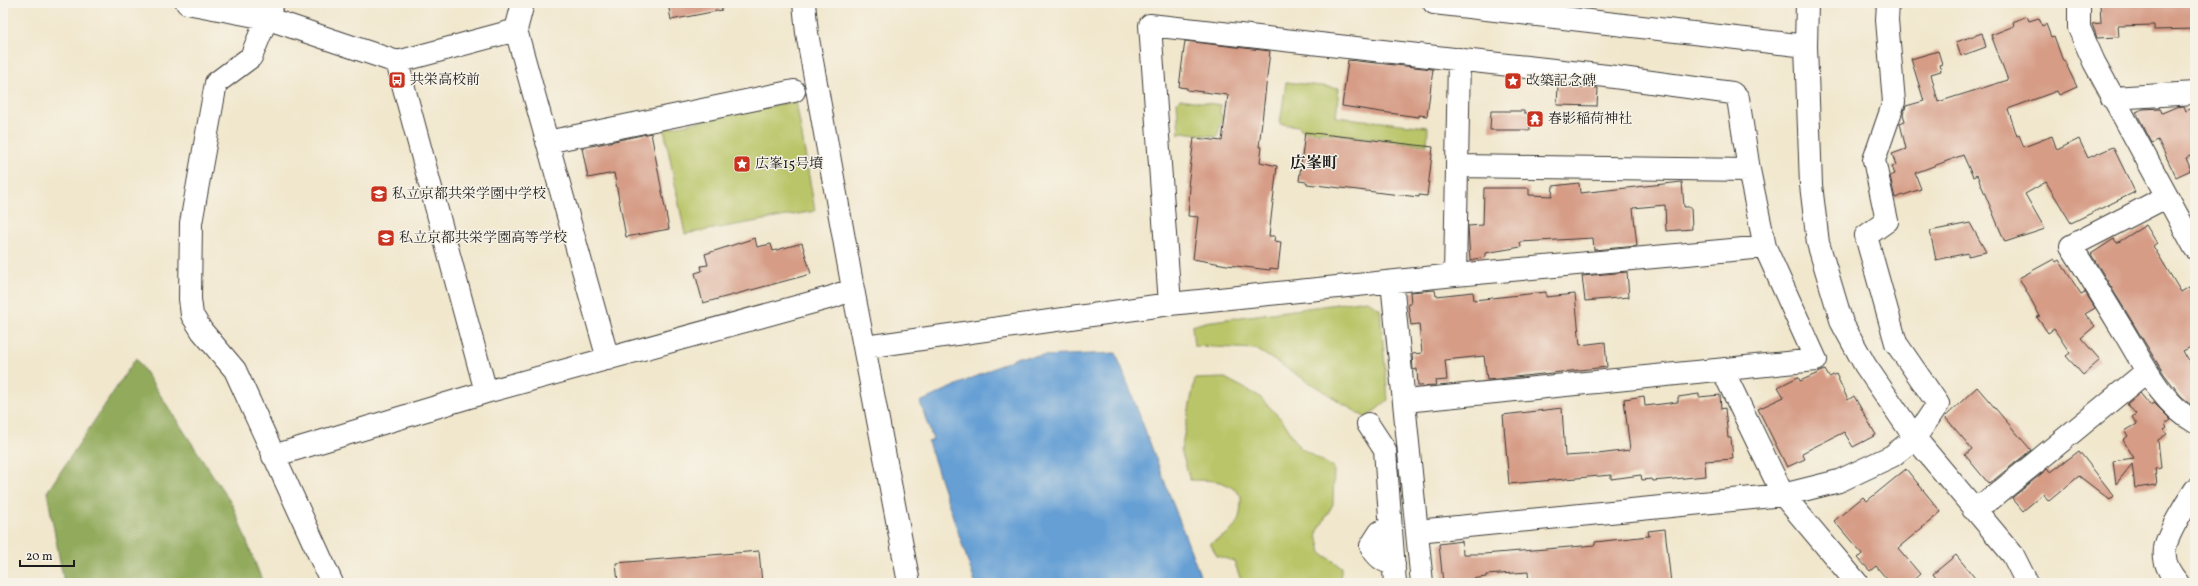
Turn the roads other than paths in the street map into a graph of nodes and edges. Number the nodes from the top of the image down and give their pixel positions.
1 (187, 3) edge
2 (523, 3) edge
3 (804, 3) edge
4 (1434, 3) edge
5 (1807, 3) edge
6 (1888, 3) edge
7 (2080, 3) edge
8 (270, 10) edge
9 (516, 30) junction
10 (1806, 46) junction
11 (1459, 59) junction
12 (397, 62) junction
13 (794, 91) dead end
14 (2195, 93) edge
15 (2112, 98) junction
16 (547, 142) junction
17 (1458, 166) junction
18 (1749, 170) junction
19 (2166, 197) junction
20 (1765, 247) junction
21 (2195, 248) edge
22 (1456, 275) junction
23 (1392, 282) junction
24 (853, 290) junction
25 (1170, 304) junction
26 (865, 347) junction
27 (608, 359) junction
28 (1724, 370) junction
29 (2148, 371) junction
30 (486, 392) junction
31 (1405, 400) junction
32 (2195, 422) edge
33 (1368, 424) dead end
34 (1915, 438) junction
35 (273, 456) junction
36 (2195, 490) edge
37 (1783, 495) junction
38 (1973, 509) junction
39 (1417, 531) junction
40 (1395, 573) edge
41 (332, 583) edge
42 (909, 583) edge
43 (1422, 583) edge
44 (1857, 583) edge
45 (2027, 583) edge
46 (2178, 583) edge

1 - 8 street
2 - 9 street
3 - 24 street
4 - 10 street
5 - 10 street
6 - 34 street
7 - 15 street
8 - 12 street
8 - 35 street
9 - 12 street
9 - 16 street
10 - 34 street
11 - 17 street
11 - 18 street
11 - 25 street
12 - 30 street
13 - 16 street
14 - 15 street
15 - 19 street
16 - 27 street
17 - 18 street
17 - 22 street
18 - 20 street
19 - 21 street
19 - 29 street
20 - 22 street
20 - 28 street
22 - 23 street
23 - 25 street
23 - 31 street
24 - 26 street
24 - 27 street
25 - 26 street
26 - 42 street
27 - 30 street
28 - 31 street
28 - 37 street
29 - 32 street
29 - 38 street
30 - 35 street
31 - 39 street
33 - 40 street
34 - 37 street
34 - 38 street
35 - 41 street
36 - 46 street
37 - 39 street
37 - 44 street
38 - 45 street
39 - 43 street

